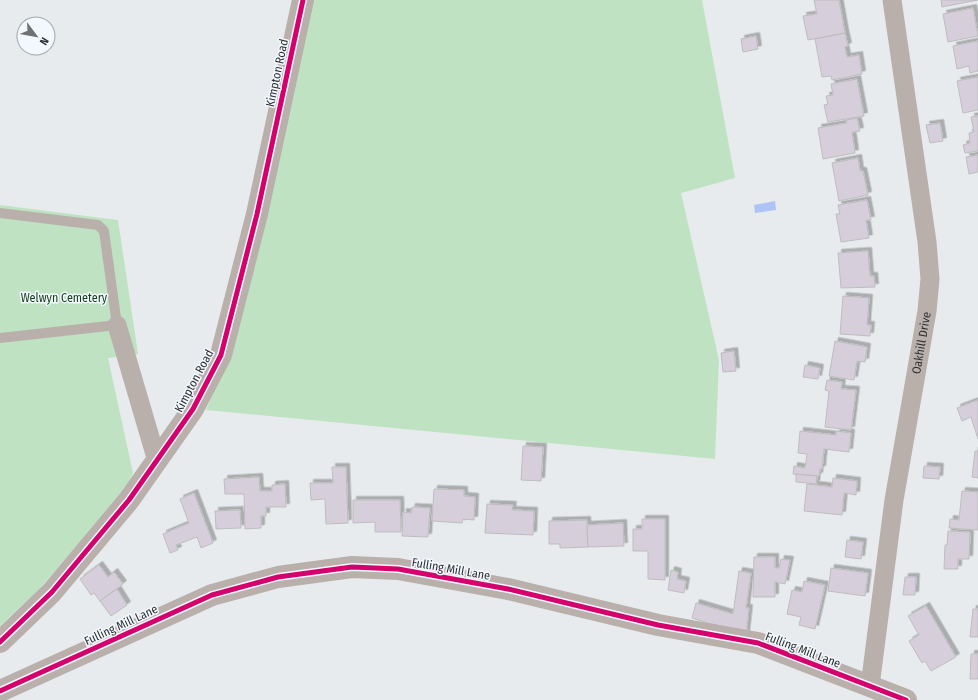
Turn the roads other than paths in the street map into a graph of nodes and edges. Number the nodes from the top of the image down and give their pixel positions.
1 (303, 0) edge
2 (892, 0) edge
3 (0, 213) edge
4 (118, 325) junction
5 (0, 338) edge
6 (157, 461) junction
7 (0, 642) edge
8 (870, 686) junction
9 (0, 691) edge
10 (906, 700) edge

1 - 6 street, Kimpton Road
2 - 8 street, Oakhill Drive
3 - 4 lane
4 - 5 lane
4 - 6 street
6 - 7 street, Kimpton Road
8 - 9 street, Fulling Mill Lane
8 - 10 street, Fulling Mill Lane

